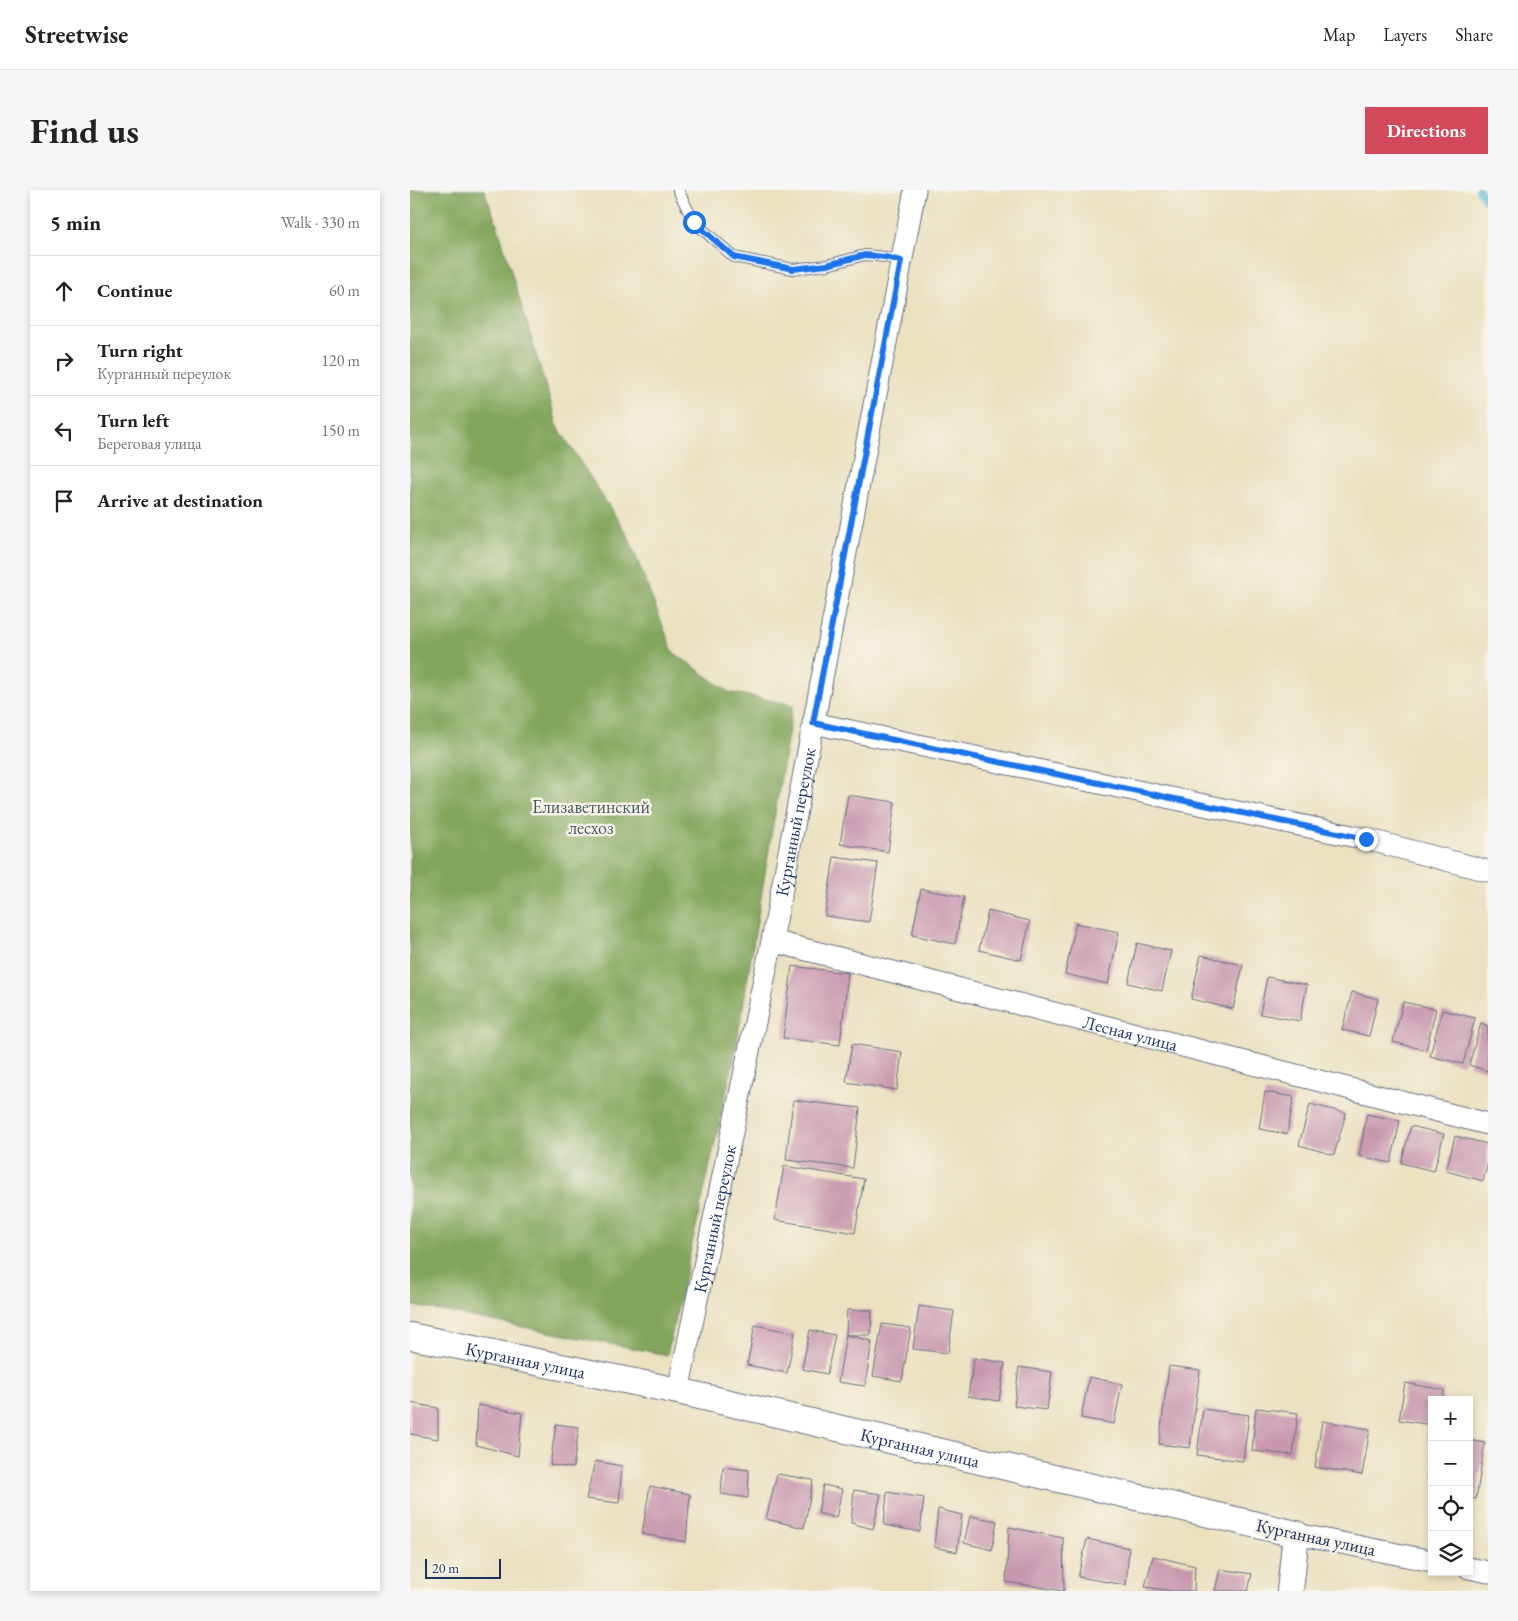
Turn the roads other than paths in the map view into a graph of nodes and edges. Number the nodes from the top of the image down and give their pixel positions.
1 (678, 190) edge
2 (914, 190) edge
3 (901, 261) junction
4 (813, 723) junction
5 (1488, 871) edge
6 (772, 941) junction
7 (1488, 1124) edge
8 (410, 1336) edge
9 (678, 1392) junction
10 (1296, 1534) junction
11 (1428, 1560) edge
12 (1473, 1569) edge
13 (1488, 1572) edge
14 (1290, 1591) edge

1 - 3 lane
2 - 3 street, Курганный переулок
3 - 4 street, Курганный переулок
4 - 5 street
4 - 6 street, Курганный переулок
6 - 7 street, Лесная улица
6 - 9 street, Курганный переулок
8 - 9 street, Курганная улица
9 - 10 street, Курганная улица
10 - 11 street, Курганная улица
10 - 14 street
12 - 13 street

